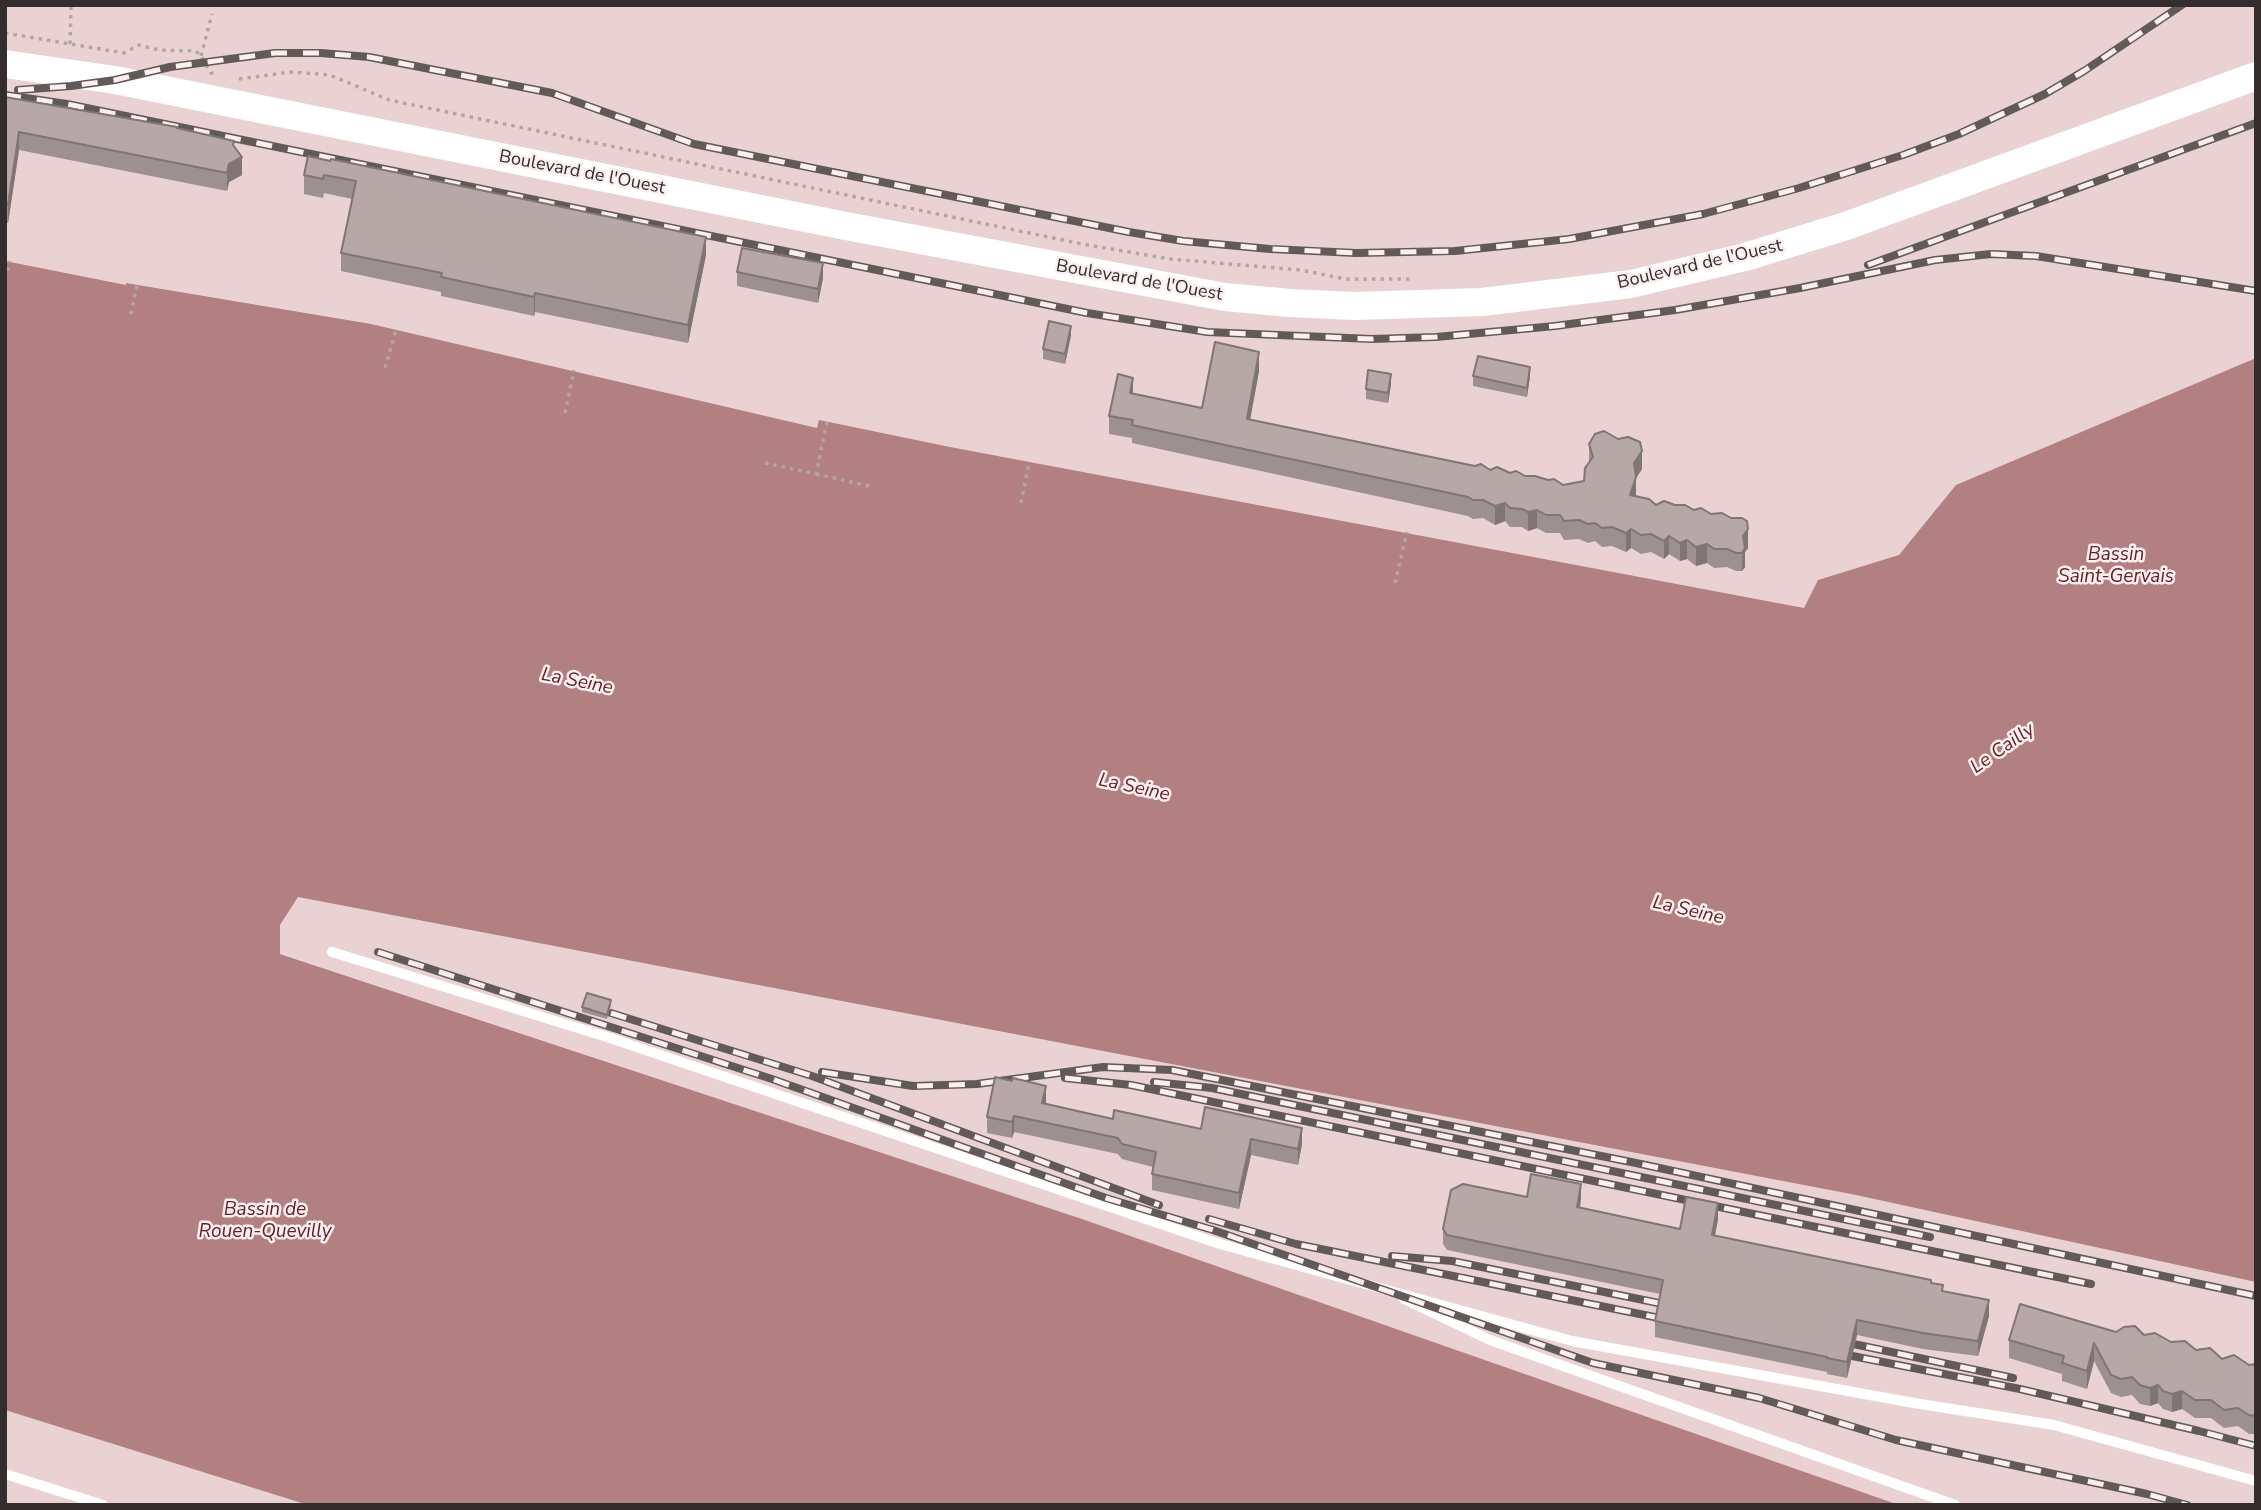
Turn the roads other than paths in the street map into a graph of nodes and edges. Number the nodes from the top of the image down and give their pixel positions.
1 (5, 64) edge
2 (2256, 76) edge
3 (332, 952) dead end
4 (1378, 1287) junction
5 (5, 1474) edge
6 (2256, 1481) edge
7 (103, 1505) edge
8 (1955, 1505) edge

1 - 2 main road, Boulevard de l'Ouest
3 - 4 lane
4 - 6 lane
4 - 8 lane
5 - 7 lane

